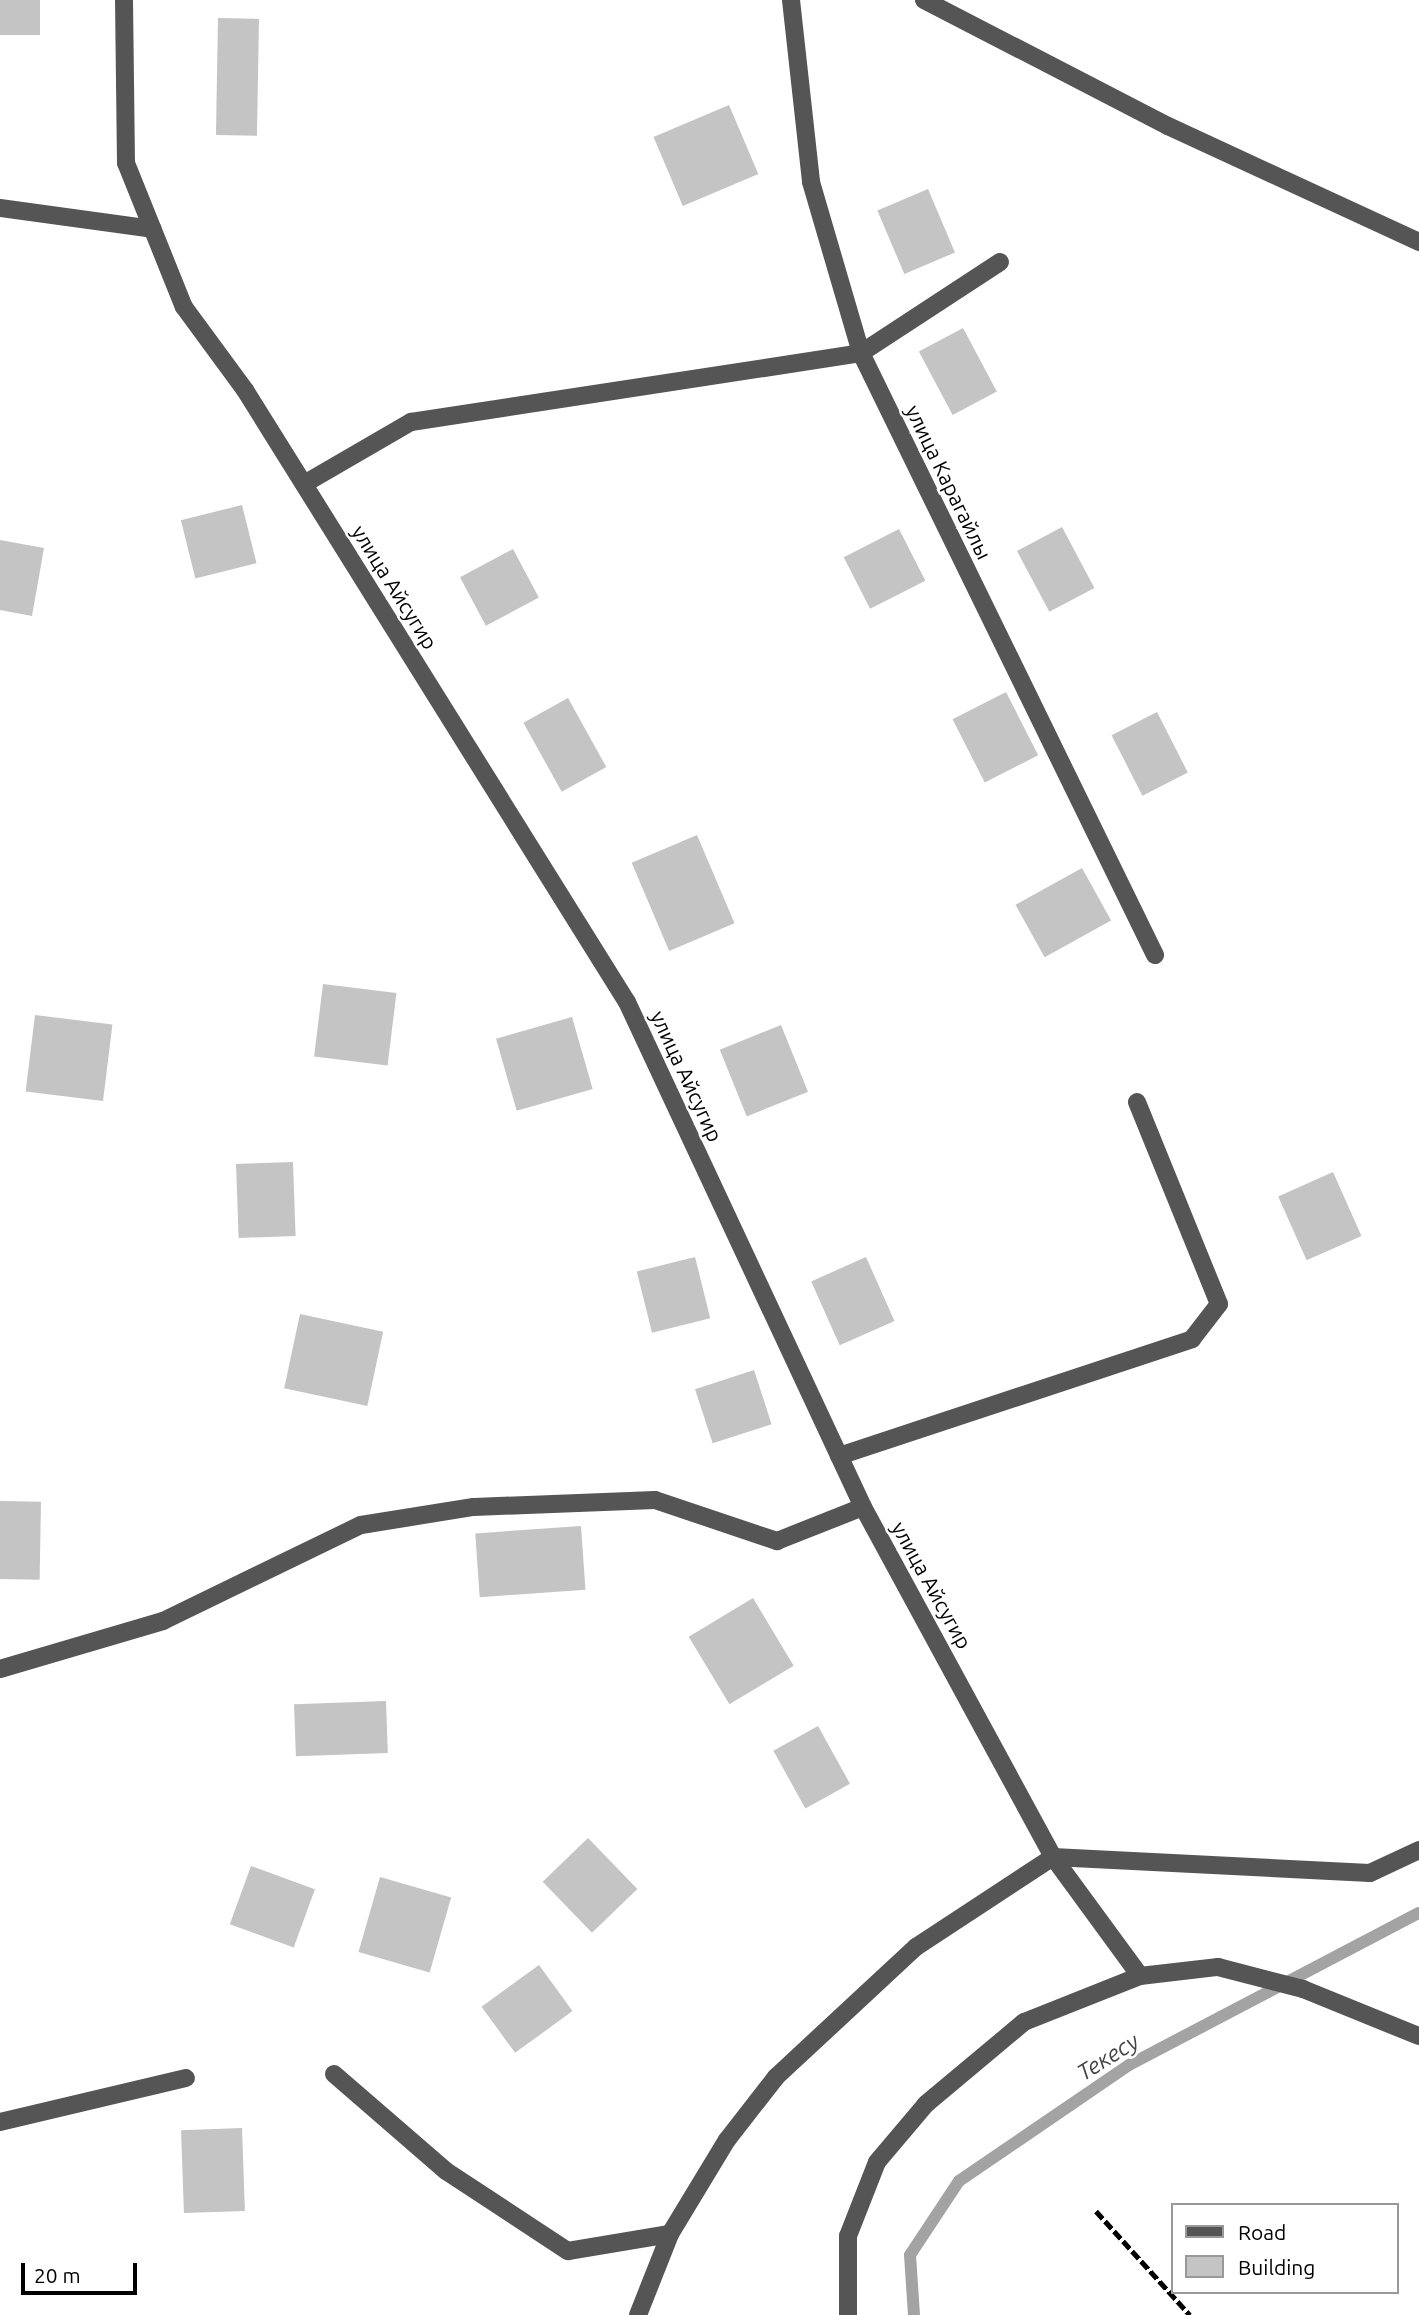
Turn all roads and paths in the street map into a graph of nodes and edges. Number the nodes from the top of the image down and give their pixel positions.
1 (124, 0) edge
2 (791, 0) edge
3 (924, 0) edge
4 (0, 208) edge
5 (153, 229) junction
6 (1419, 242) edge
7 (1000, 262) dead end
8 (861, 353) junction
9 (304, 484) junction
10 (1155, 955) dead end
11 (1137, 1102) dead end
12 (839, 1456) junction
13 (863, 1507) junction
14 (0, 1668) edge
15 (1419, 1850) edge
16 (1054, 1857) junction
17 (1140, 1976) junction
18 (1419, 2036) edge
19 (334, 2074) dead end
20 (186, 2078) dead end
21 (0, 2122) edge
22 (670, 2234) junction
23 (638, 2315) edge
24 (848, 2315) edge

1 - 5 street, улица Айсугир
2 - 8 street, улица Карагайлы
3 - 6 street
4 - 5 street
5 - 9 street, улица Айсугир
7 - 8 street
8 - 9 street
8 - 10 street, улица Карагайлы
9 - 12 street, улица Айсугир
11 - 12 street
12 - 13 street, улица Айсугир
13 - 14 street
13 - 16 street, улица Айсугир
15 - 16 street
16 - 17 street, улица Айсугир
16 - 22 street
17 - 18 street
17 - 24 street
19 - 22 street
20 - 21 street
22 - 23 street

